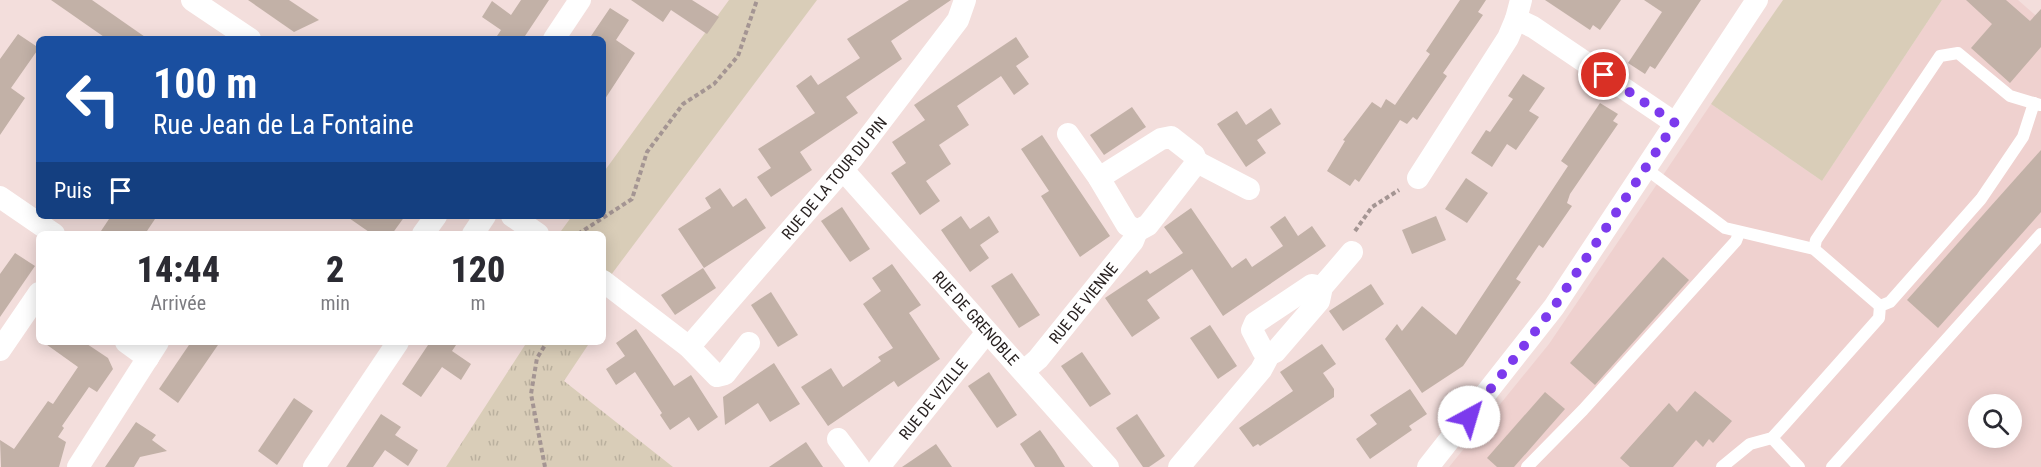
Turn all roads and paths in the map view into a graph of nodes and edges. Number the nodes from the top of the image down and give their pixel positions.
1 (192, 0) edge
2 (580, 0) edge
3 (758, 0) edge
4 (965, 0) edge
5 (1758, 0) edge
6 (1518, 10) edge
7 (246, 36) edge
8 (556, 36) edge
9 (2037, 104) edge
10 (1675, 123) junction
11 (1068, 134) dead end
12 (1197, 162) junction
13 (1645, 168) junction
14 (843, 170) junction
15 (1099, 178) junction
16 (1418, 178) joint
17 (1249, 189) dead end
18 (0, 197) edge
19 (606, 216) edge
20 (516, 219) edge
21 (602, 219) edge
22 (50, 231) edge
23 (534, 231) edge
24 (583, 231) edge
25 (1137, 231) junction
26 (1739, 233) junction
27 (2041, 234) edge
28 (1814, 249) junction
29 (1352, 252) joint
30 (606, 283) edge
31 (1322, 287) junction
32 (36, 297) edge
33 (1880, 306) junction
34 (987, 332) junction
35 (749, 343) dead end
36 (136, 345) edge
37 (396, 345) edge
38 (545, 345) edge
39 (689, 347) junction
40 (0, 350) edge
41 (153, 350) edge
42 (1269, 355) junction
43 (1024, 371) junction
44 (1772, 438) junction
45 (838, 439) dead end
46 (1103, 465) edge
47 (78, 467) edge
48 (314, 467) edge
49 (545, 467) edge
50 (859, 467) edge
51 (879, 467) edge
52 (1179, 467) edge
53 (1428, 467) edge
54 (1527, 467) edge
55 (1722, 467) edge
56 (1799, 467) edge
57 (1832, 467) edge

1 - 7 street
2 - 8 street
3 - 19 path
4 - 14 street, RUE DE LA TOUR DU PIN
5 - 10 street
6 - 10 street
6 - 16 street
9 - 28 lane
9 - 33 lane
10 - 13 street
11 - 15 street
12 - 15 street
12 - 17 street
12 - 25 street, RUE DE VIENNE
13 - 26 lane
13 - 53 street
14 - 34 street, RUE DE GRENOBLE
14 - 39 street, RUE DE LA TOUR DU PIN
15 - 25 street
16 - 29 path
18 - 22 street
20 - 23 street
21 - 24 path
25 - 43 street, RUE DE VIENNE
26 - 28 lane
26 - 54 lane
27 - 57 lane
28 - 33 lane
29 - 31 street
30 - 39 street
31 - 42 street
31 - 42 street
32 - 40 street
33 - 44 lane
34 - 43 street, RUE DE GRENOBLE
34 - 51 street, RUE DE VIZILLE
35 - 39 street
36 - 41 street
37 - 48 street
38 - 49 path
41 - 47 street
42 - 52 street
43 - 46 street, RUE DE GRENOBLE
44 - 55 lane
44 - 56 lane
45 - 50 street

